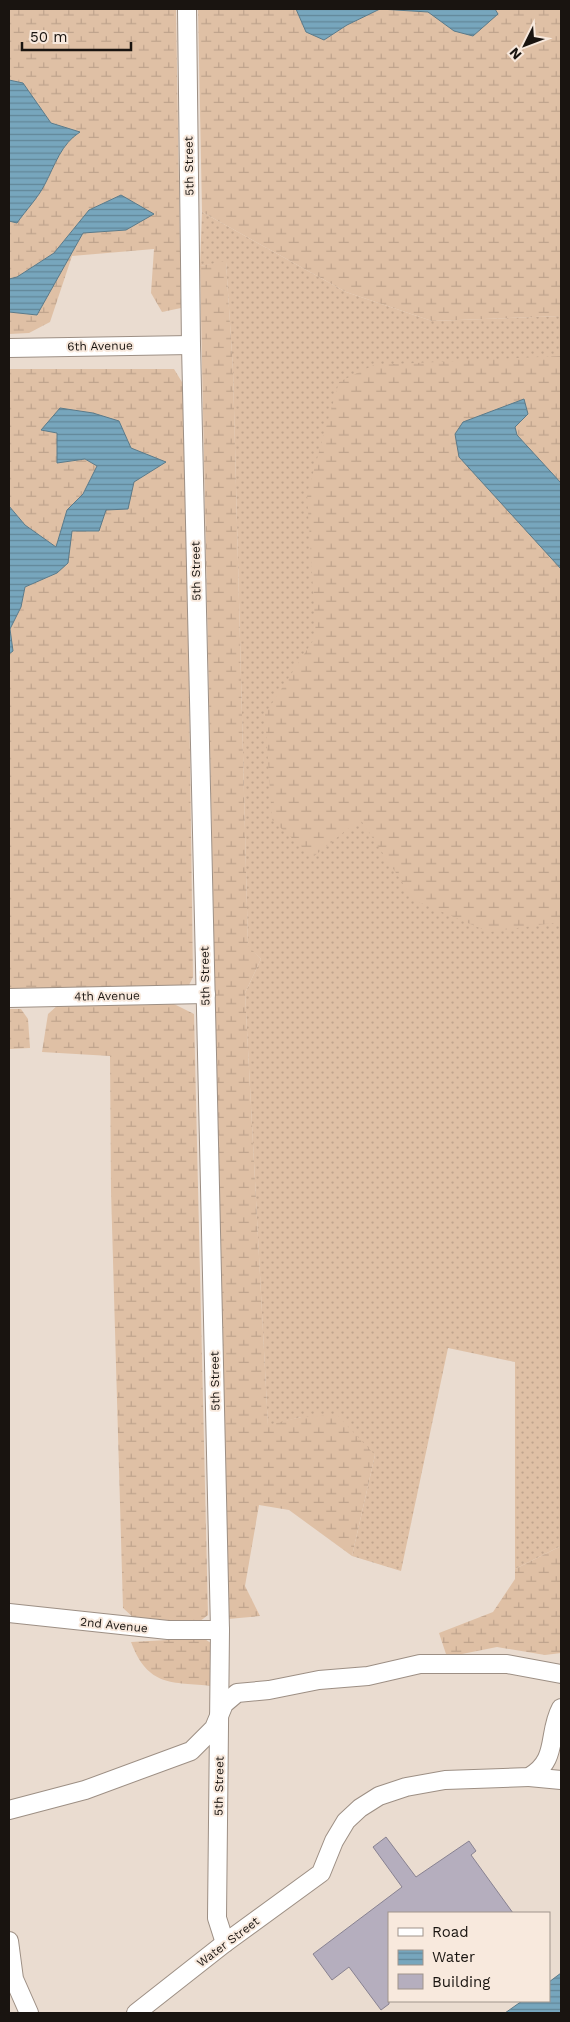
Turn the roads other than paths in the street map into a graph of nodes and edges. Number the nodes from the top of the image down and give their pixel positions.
1 (186, 9) edge
2 (191, 345) junction
3 (9, 348) edge
4 (206, 994) junction
5 (9, 998) edge
6 (9, 1614) edge
7 (220, 1630) junction
8 (561, 1674) edge
9 (561, 1708) edge
10 (220, 1718) junction
11 (529, 1777) junction
12 (561, 1780) edge
13 (9, 1810) edge
14 (9, 1940) edge
15 (225, 1942) junction
16 (14, 1979) junction
17 (9, 2008) edge
18 (29, 2013) edge
19 (136, 2013) edge

1 - 2 street, 5th Street
2 - 3 street, 6th Avenue
2 - 4 street, 5th Street
4 - 5 street, 4th Avenue
4 - 7 street, 5th Street
6 - 7 street, 2nd Avenue
7 - 10 street, 5th Street
8 - 10 street
9 - 11 street
10 - 13 street
10 - 15 street, 5th Street
11 - 12 street
11 - 15 street, Water Street
14 - 16 street
15 - 19 street, Water Street
16 - 17 street
16 - 18 street

